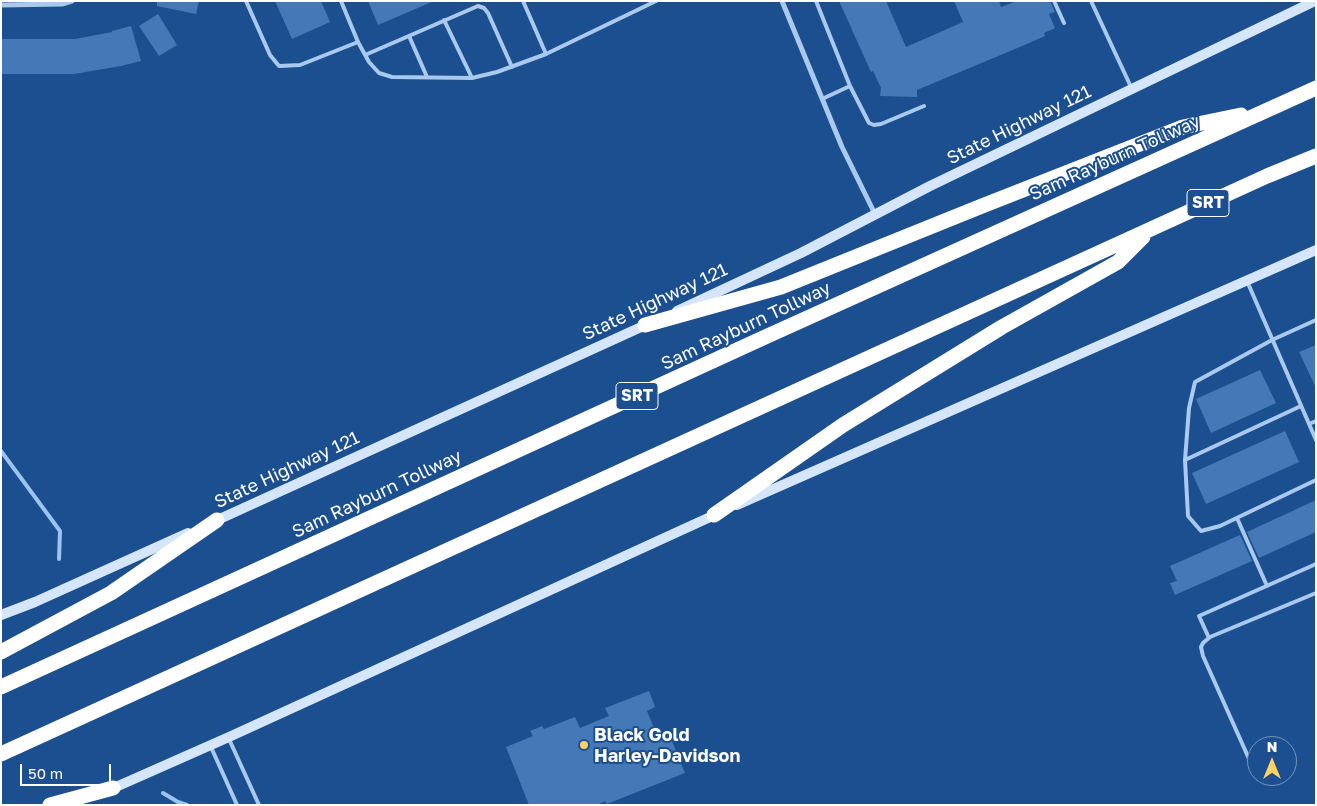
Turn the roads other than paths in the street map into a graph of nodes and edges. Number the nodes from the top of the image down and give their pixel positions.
1 (72, 1) edge
2 (246, 1) edge
3 (341, 1) edge
4 (522, 1) edge
5 (656, 1) edge
6 (782, 1) edge
7 (816, 1) edge
8 (1054, 1) edge
9 (1091, 1) edge
10 (1312, 2) edge
11 (1, 5) edge
12 (444, 20) junction
13 (1064, 23) dead end
14 (409, 36) junction
15 (358, 42) junction
16 (546, 54) junction
17 (365, 55) junction
18 (512, 67) junction
19 (427, 78) junction
20 (472, 78) junction
21 (850, 86) junction
22 (1316, 88) edge
23 (1132, 90) junction
24 (822, 99) junction
25 (924, 106) dead end
26 (1274, 107) junction
27 (1316, 156) edge
28 (875, 214) junction
29 (1149, 230) junction
30 (1316, 250) edge
31 (1247, 280) junction
32 (1316, 320) edge
33 (645, 325) junction
34 (1272, 340) junction
35 (1301, 406) junction
36 (1316, 420) edge
37 (1309, 424) junction
38 (1316, 440) edge
39 (1186, 460) junction
40 (1316, 480) edge
41 (714, 515) junction
42 (1237, 518) junction
43 (217, 520) junction
44 (1316, 564) edge
45 (1267, 586) junction
46 (1316, 592) edge
47 (1, 615) edge
48 (1209, 638) junction
49 (1, 652) edge
50 (1, 687) edge
51 (228, 737) junction
52 (210, 745) junction
53 (1, 754) edge
54 (1247, 754) edge
55 (113, 788) junction
56 (50, 805) edge
57 (76, 805) edge
58 (237, 805) edge
59 (259, 805) edge

1 - 11 street
2 - 15 lane
3 - 15 lane
4 - 16 lane
5 - 16 lane
6 - 24 street
7 - 21 lane
8 - 13 lane
9 - 23 lane
10 - 23 main road, State Highway 121
12 - 14 lane
12 - 18 lane
12 - 20 lane
14 - 17 lane
14 - 19 lane
15 - 17 lane
16 - 18 lane
17 - 19 lane
18 - 20 lane
19 - 20 lane
21 - 24 lane
21 - 25 lane
22 - 26 highway, Sam Rayburn Tollway / SRT
23 - 28 main road, State Highway 121
24 - 28 street
26 - 33 highway
26 - 50 highway, Sam Rayburn Tollway / SRT
27 - 29 highway, SRT
28 - 33 main road, State Highway 121
29 - 41 highway
29 - 53 highway, SRT
30 - 31 main road
31 - 34 lane
31 - 41 main road
32 - 34 lane
33 - 43 main road, State Highway 121
34 - 35 lane
34 - 39 lane
35 - 37 lane
35 - 39 lane
36 - 37 lane
37 - 38 lane
39 - 42 lane
40 - 42 lane
41 - 51 main road
42 - 45 lane
43 - 47 main road, State Highway 121
43 - 49 highway
44 - 45 lane
45 - 48 lane
46 - 48 lane
48 - 54 lane
51 - 52 main road
51 - 59 lane
52 - 55 main road
52 - 58 lane
55 - 56 highway
55 - 57 main road

